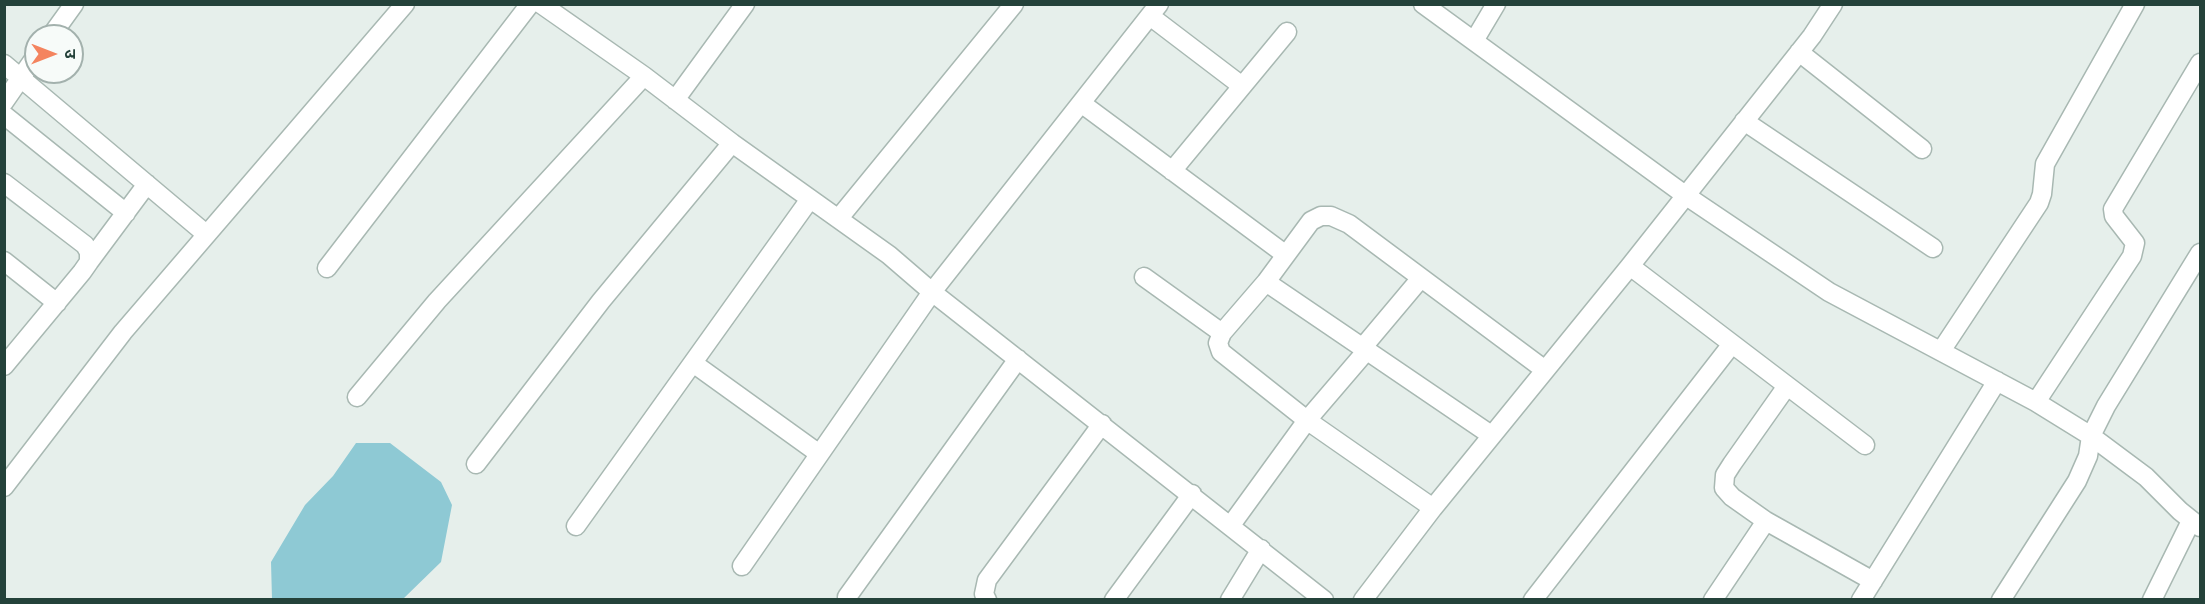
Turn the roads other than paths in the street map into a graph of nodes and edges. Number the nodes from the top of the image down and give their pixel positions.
1 (74, 4) edge
2 (405, 4) edge
3 (530, 4) edge
4 (541, 4) edge
5 (745, 4) edge
6 (1014, 4) edge
7 (1423, 4) edge
8 (1496, 4) edge
9 (1833, 4) edge
10 (2135, 4) edge
11 (1155, 10) edge
12 (60, 24) edge
13 (1287, 32) dead end
14 (1474, 41) junction
15 (1799, 52) junction
16 (4, 63) edge
17 (2200, 63) edge
18 (24, 72) edge
19 (644, 76) junction
20 (20, 77) junction
21 (1242, 86) junction
22 (675, 100) junction
23 (4, 102) edge
24 (1081, 103) junction
25 (4, 115) edge
26 (1744, 121) junction
27 (732, 143) junction
28 (1922, 149) dead end
29 (1172, 171) junction
30 (4, 183) edge
31 (147, 184) junction
32 (1685, 195) junction
33 (810, 199) junction
34 (126, 213) junction
35 (839, 218) junction
36 (206, 234) junction
37 (1933, 248) dead end
38 (2200, 253) edge
39 (1286, 255) junction
40 (4, 261) edge
41 (89, 262) junction
42 (1630, 266) junction
43 (327, 268) dead end
44 (1143, 277) dead end
45 (1421, 278) junction
46 (1266, 282) junction
47 (932, 292) junction
48 (57, 303) junction
49 (1222, 333) junction
50 (1732, 344) junction
51 (11, 346) edge
52 (1363, 347) junction
53 (1941, 351) junction
54 (1018, 359) junction
55 (693, 363) junction
56 (4, 366) edge
57 (1545, 370) junction
58 (1997, 381) junction
59 (1787, 386) junction
60 (357, 398) dead end
61 (2036, 402) junction
62 (1308, 421) junction
63 (1102, 424) junction
64 (1491, 435) junction
65 (2091, 436) junction
66 (1865, 445) dead end
67 (818, 453) junction
68 (476, 464) dead end
69 (4, 488) edge
70 (1192, 494) junction
71 (1433, 507) junction
72 (1766, 521) junction
73 (2196, 524) edge
74 (1231, 525) junction
75 (576, 526) dead end
76 (1261, 549) junction
77 (742, 566) dead end
78 (1872, 581) junction
79 (847, 597) dead end
80 (987, 600) edge
81 (1114, 600) edge
82 (1230, 600) edge
83 (1324, 600) edge
84 (1363, 600) edge
85 (1533, 600) edge
86 (1713, 600) edge
87 (1861, 600) edge
88 (2001, 600) edge
89 (2151, 600) edge

1 - 12 street
2 - 36 street
3 - 43 street
4 - 19 street
5 - 22 street
6 - 35 street
7 - 14 street
8 - 14 street
9 - 15 street
10 - 53 street
11 - 21 street
11 - 24 street
13 - 21 street
14 - 32 street
15 - 26 street
15 - 28 street
16 - 20 street
17 - 61 street
18 - 20 street
19 - 22 street
19 - 60 street
20 - 23 street
20 - 31 street
21 - 29 street
22 - 27 street
24 - 29 street
24 - 47 street
25 - 34 street
26 - 32 street
26 - 37 street
27 - 33 street
27 - 68 street
29 - 39 street
30 - 41 street
31 - 34 street
31 - 36 street
32 - 42 street
32 - 53 street
33 - 35 street
33 - 55 street
34 - 41 street
35 - 47 street
36 - 69 street
38 - 65 street
39 - 45 street
39 - 46 street
40 - 48 street
41 - 48 street
42 - 50 street
42 - 57 street
44 - 49 street
45 - 52 street
45 - 57 street
46 - 49 street
46 - 52 street
47 - 54 street
47 - 67 street
48 - 51 street
49 - 62 street
50 - 59 street
50 - 85 street
51 - 56 street
52 - 62 street
52 - 64 street
53 - 58 street
54 - 63 street
54 - 79 street
55 - 67 street
55 - 75 street
57 - 64 street
58 - 61 street
58 - 78 street
59 - 66 street
59 - 72 street
61 - 65 street
62 - 71 street
62 - 74 street
63 - 70 street
63 - 80 street
64 - 71 street
65 - 73 street
65 - 88 street
67 - 77 street
70 - 74 street
70 - 81 street
71 - 84 street
72 - 78 street
72 - 86 street
73 - 89 street
74 - 76 street
76 - 82 street
76 - 83 street
78 - 87 street

